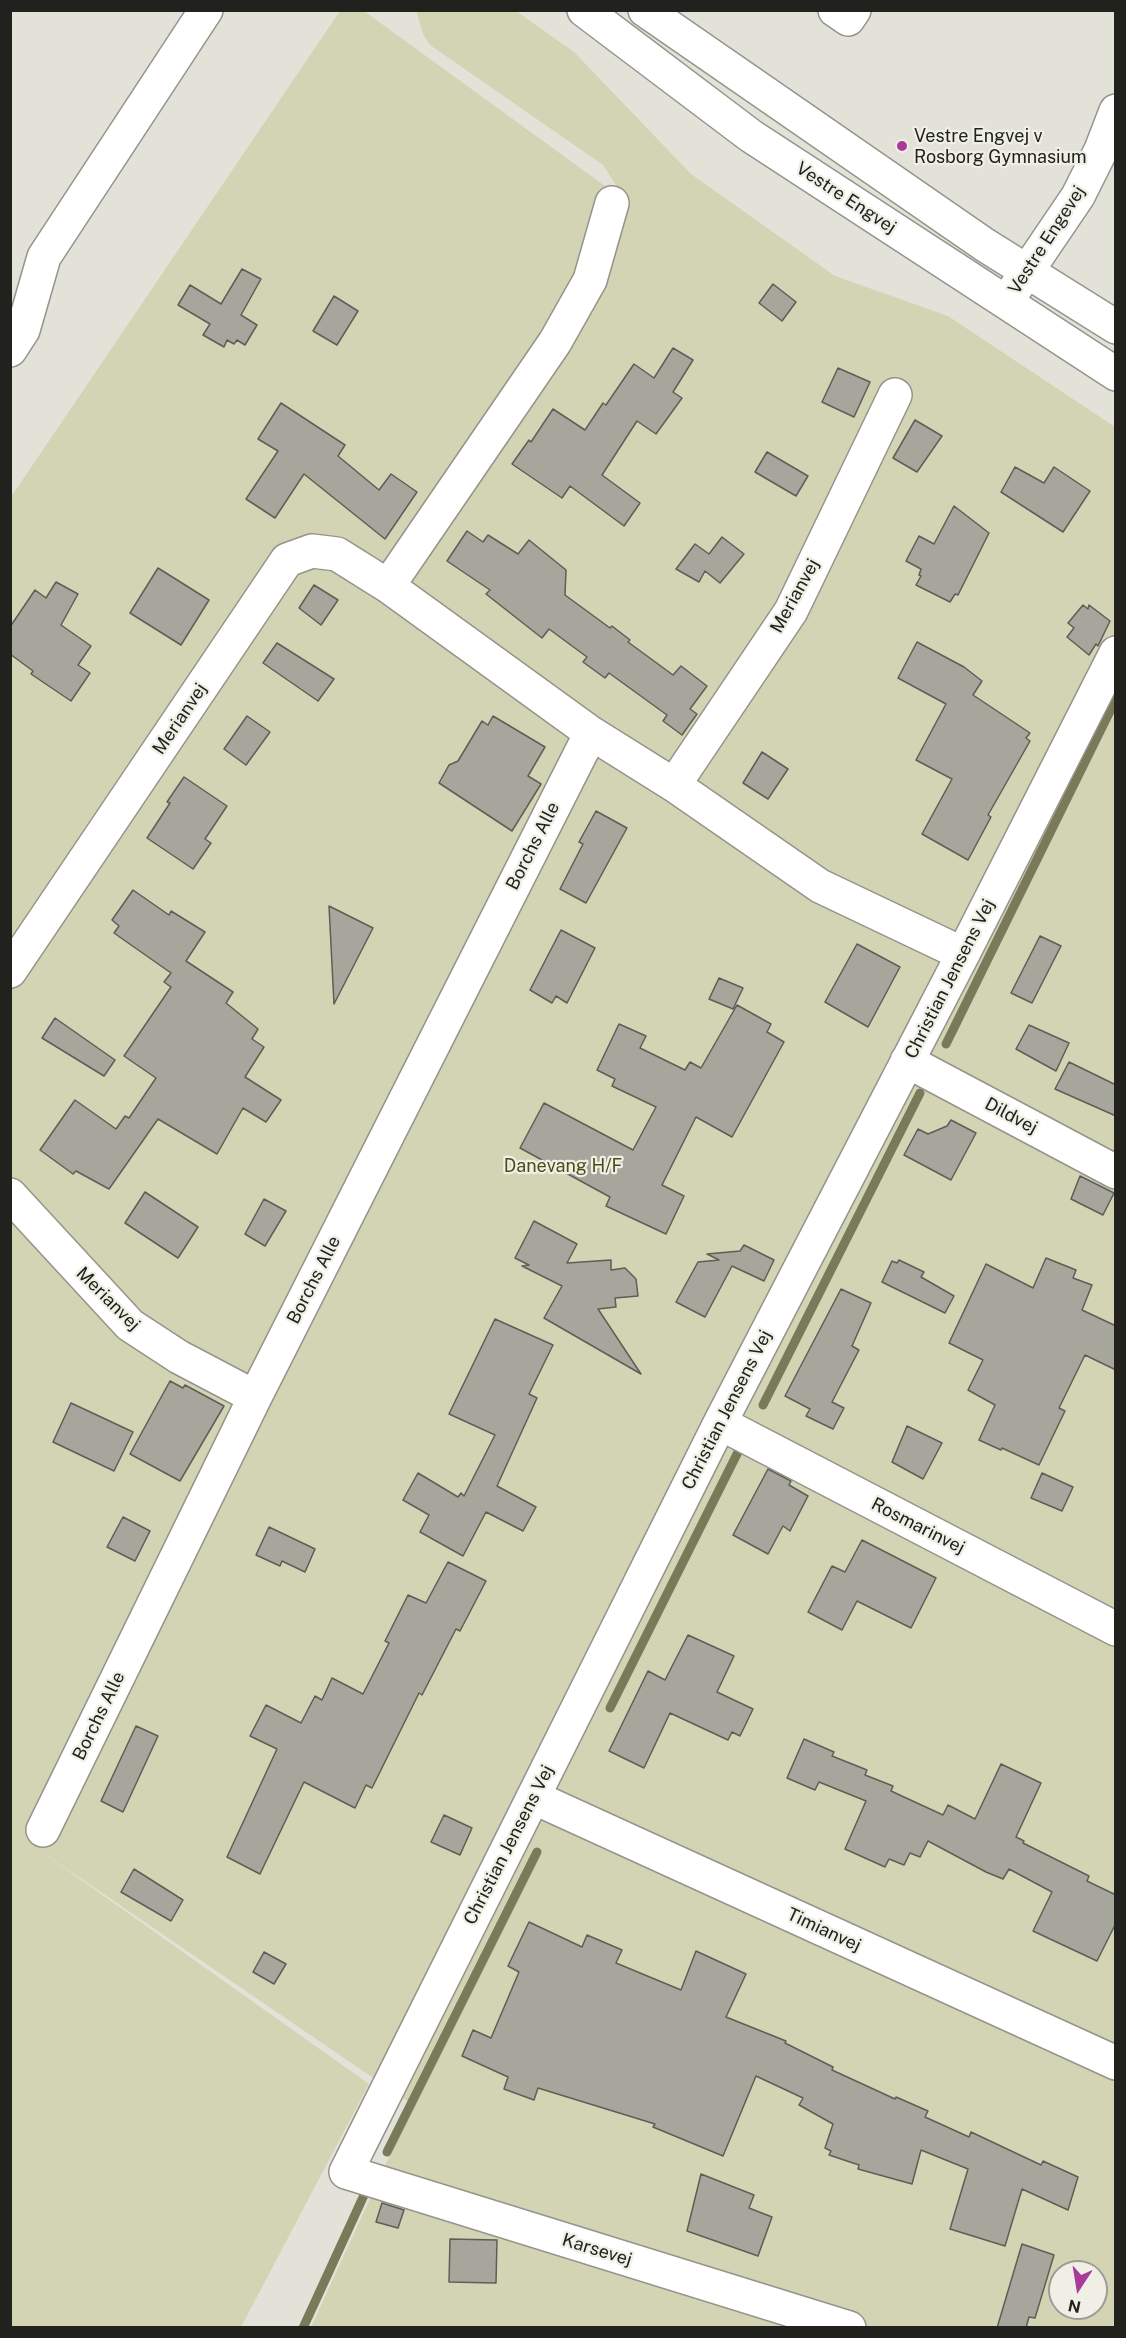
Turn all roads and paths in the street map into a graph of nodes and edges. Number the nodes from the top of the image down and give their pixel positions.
1 (206, 10) edge
2 (584, 10) edge
3 (645, 10) edge
4 (835, 10) edge
5 (854, 10) edge
6 (1116, 111) edge
7 (612, 203) dead end
8 (1027, 271) junction
9 (1006, 303) junction
10 (1116, 327) edge
11 (10, 350) edge
12 (1116, 374) edge
13 (895, 395) dead end
14 (388, 586) junction
15 (1116, 653) edge
16 (591, 733) junction
17 (674, 785) junction
18 (963, 954) junction
19 (10, 971) edge
20 (907, 1061) junction
21 (1116, 1172) edge
22 (10, 1196) edge
23 (255, 1397) junction
24 (720, 1423) junction
25 (1116, 1629) edge
26 (533, 1797) junction
27 (43, 1830) dead end
28 (1116, 2063) edge
29 (346, 2172) joint
30 (849, 2328) edge

1 - 11 street
2 - 9 street, Vestre Engvej
3 - 8 street
4 - 5 street
6 - 8 street, Vestre Engevej
7 - 14 street
8 - 9 street, Vestre Engevej
8 - 10 street
9 - 12 street, Vestre Engvej
13 - 17 street, Merianvej
14 - 16 street, Merianvej
14 - 19 street, Merianvej
15 - 18 street, Christian Jensens Vej
16 - 17 street, Merianvej
16 - 23 street, Borchs Alle
17 - 18 street, Merianvej
18 - 20 street, Christian Jensens Vej
20 - 21 street, Dildvej
20 - 24 street, Christian Jensens Vej
22 - 23 street, Merianvej
23 - 27 street, Borchs Alle
24 - 25 street, Rosmarinvej
24 - 26 street, Christian Jensens Vej
26 - 28 street, Timianvej
26 - 29 street, Christian Jensens Vej
29 - 30 street, Karsevej

